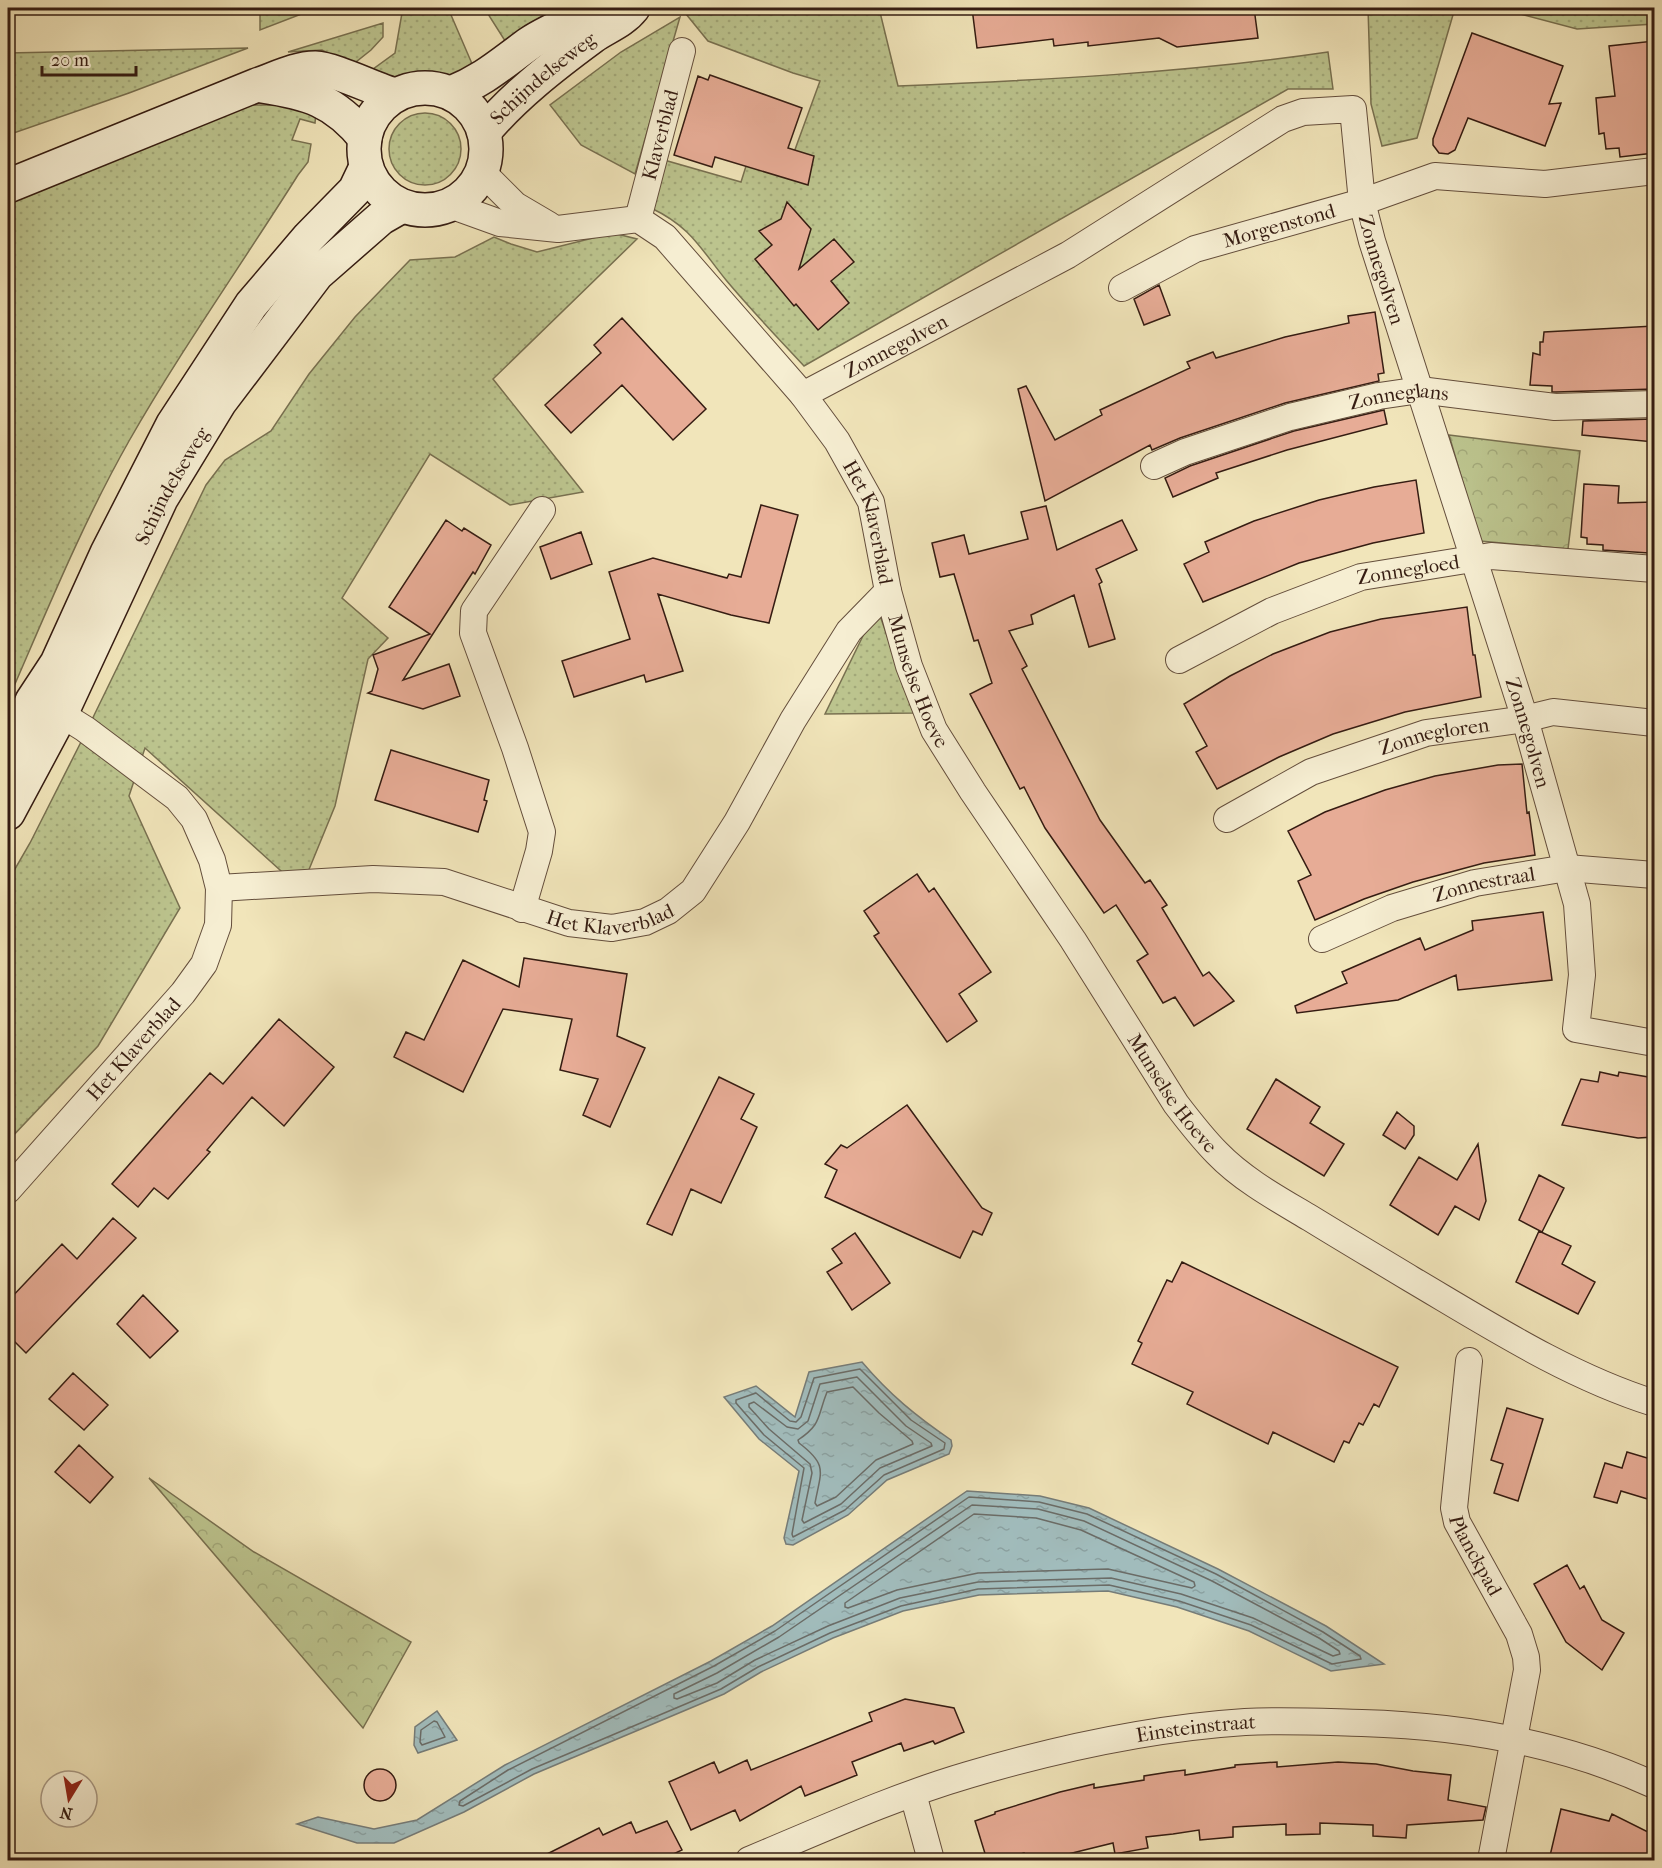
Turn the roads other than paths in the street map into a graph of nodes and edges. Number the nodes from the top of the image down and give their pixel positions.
1 (601, 8) edge
2 (633, 8) edge
3 (682, 51) dead end
4 (257, 85) junction
5 (451, 93) junction
6 (395, 95) junction
7 (484, 132) junction
8 (366, 152) junction
9 (1654, 171) edge
10 (482, 172) junction
11 (8, 186) edge
12 (1362, 202) junction
13 (450, 205) junction
14 (402, 206) junction
15 (638, 219) junction
16 (558, 229) junction
17 (1122, 288) dead end
18 (1420, 390) junction
19 (803, 395) junction
20 (1654, 404) edge
21 (1154, 466) dead end
22 (542, 510) dead end
23 (1473, 558) junction
24 (1654, 569) edge
25 (888, 591) junction
26 (1179, 660) dead end
27 (57, 663) junction
28 (61, 714) junction
29 (1525, 719) junction
30 (1654, 723) edge
31 (8, 756) edge
32 (8, 813) edge
33 (1227, 819) dead end
34 (1567, 868) junction
35 (1654, 875) edge
36 (219, 888) junction
37 (522, 909) junction
38 (1322, 939) dead end
39 (1654, 1043) edge
40 (8, 1190) edge
41 (1469, 1361) dead end
42 (1654, 1403) edge
43 (1513, 1740) junction
44 (1654, 1785) edge
45 (913, 1794) junction
46 (749, 1860) edge
47 (931, 1860) edge
48 (1491, 1860) edge

1 - 5 main road, Schijndelseweg
2 - 7 main road, Schijndelseweg
3 - 15 street, Klaverblad
4 - 6 main road
4 - 8 main road
4 - 11 main road
5 - 6 main road
5 - 7 main road
6 - 8 main road
7 - 10 main road
8 - 14 main road
8 - 27 main road, Schijndelseweg
9 - 12 street, Morgenstond
10 - 13 main road
10 - 16 street
12 - 17 street, Morgenstond
12 - 18 street, Zonnegolven
12 - 19 street, Zonnegolven
13 - 14 main road
13 - 16 street
14 - 28 main road, Schijndelseweg
15 - 16 street
15 - 19 street, Het Klaverblad
18 - 20 street, Zonneglans
18 - 21 street, Zonneglans
18 - 23 street, Zonnegolven
19 - 25 street, Het Klaverblad
22 - 37 street, Het Klaverblad
23 - 24 street, Zonnegloed
23 - 26 street, Zonnegloed
23 - 29 street, Zonnegolven
25 - 37 street, Het Klaverblad
25 - 42 street, Munselse Hoeve
27 - 28 main road
27 - 31 main road, Schijndelseweg
28 - 32 main road, Schijndelseweg
28 - 36 street, Het Klaverblad
29 - 30 street, Zonnegloren
29 - 33 street, Zonnegloren
29 - 34 street, Zonnegolven
34 - 35 street, Zonnestraal
34 - 38 street, Zonnestraal
34 - 39 street, Zonnegolven
36 - 37 street, Het Klaverblad
36 - 40 street, Het Klaverblad
41 - 43 street, Planckpad
43 - 44 street, Einsteinstraat
43 - 45 street, Einsteinstraat
43 - 48 street, Planckpad
45 - 46 street, Einsteinstraat
45 - 47 street

